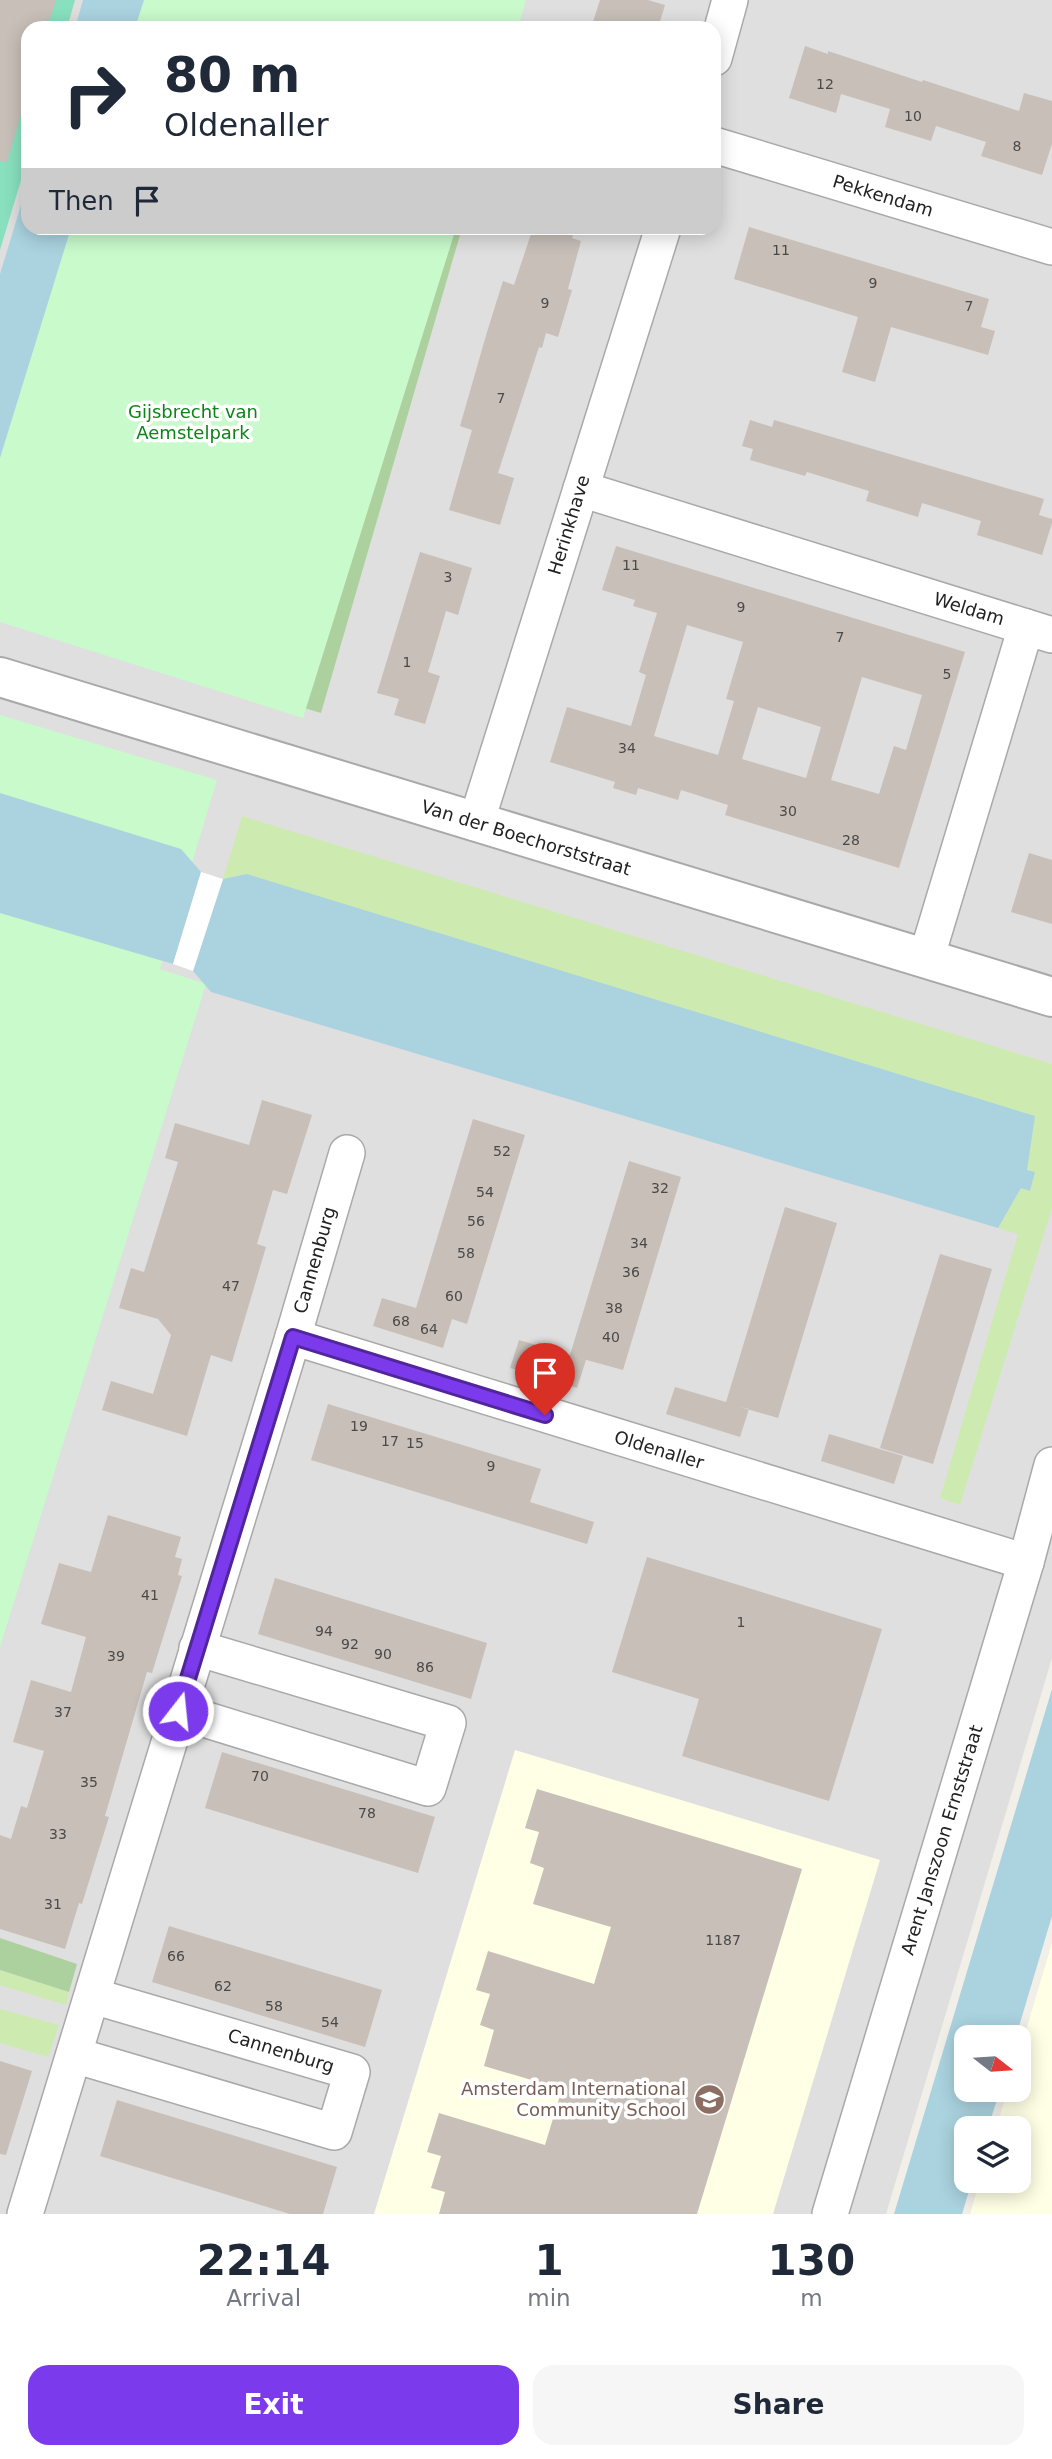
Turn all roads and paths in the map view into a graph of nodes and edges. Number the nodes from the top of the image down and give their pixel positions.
1 (730, 0) edge
2 (721, 33) edge
3 (721, 147) edge
4 (661, 235) edge
5 (1052, 247) edge
6 (581, 489) junction
7 (1039, 631) edge
8 (0, 677) edge
9 (476, 822) junction
10 (926, 959) junction
11 (1052, 997) edge
12 (347, 1153) dead end
13 (293, 1337) junction
14 (1052, 1465) edge
15 (1026, 1562) junction
16 (197, 1648) junction
17 (178, 1711) junction
18 (93, 1996) junction
19 (74, 2055) junction
20 (25, 2214) edge
21 (830, 2214) edge

1 - 2 street
3 - 5 street, Pekkendam
4 - 6 street, Herinkhave
6 - 7 street, Weldam
6 - 9 street, Herinkhave
7 - 10 street, Weldam
8 - 9 street, Van der Boechorststraat
9 - 10 street, Van der Boechorststraat
10 - 11 street, Van der Boechorststraat
12 - 13 street, Cannenburg
13 - 15 street, Oldenaller
13 - 16 street, Cannenburg
14 - 15 street, Arent Janszoon Ernststraat
15 - 21 street, Arent Janszoon Ernststraat
16 - 17 street, Cannenburg
16 - 17 street
17 - 18 street, Cannenburg
18 - 19 street, Cannenburg
18 - 19 street, Cannenburg
19 - 20 street, Cannenburg

